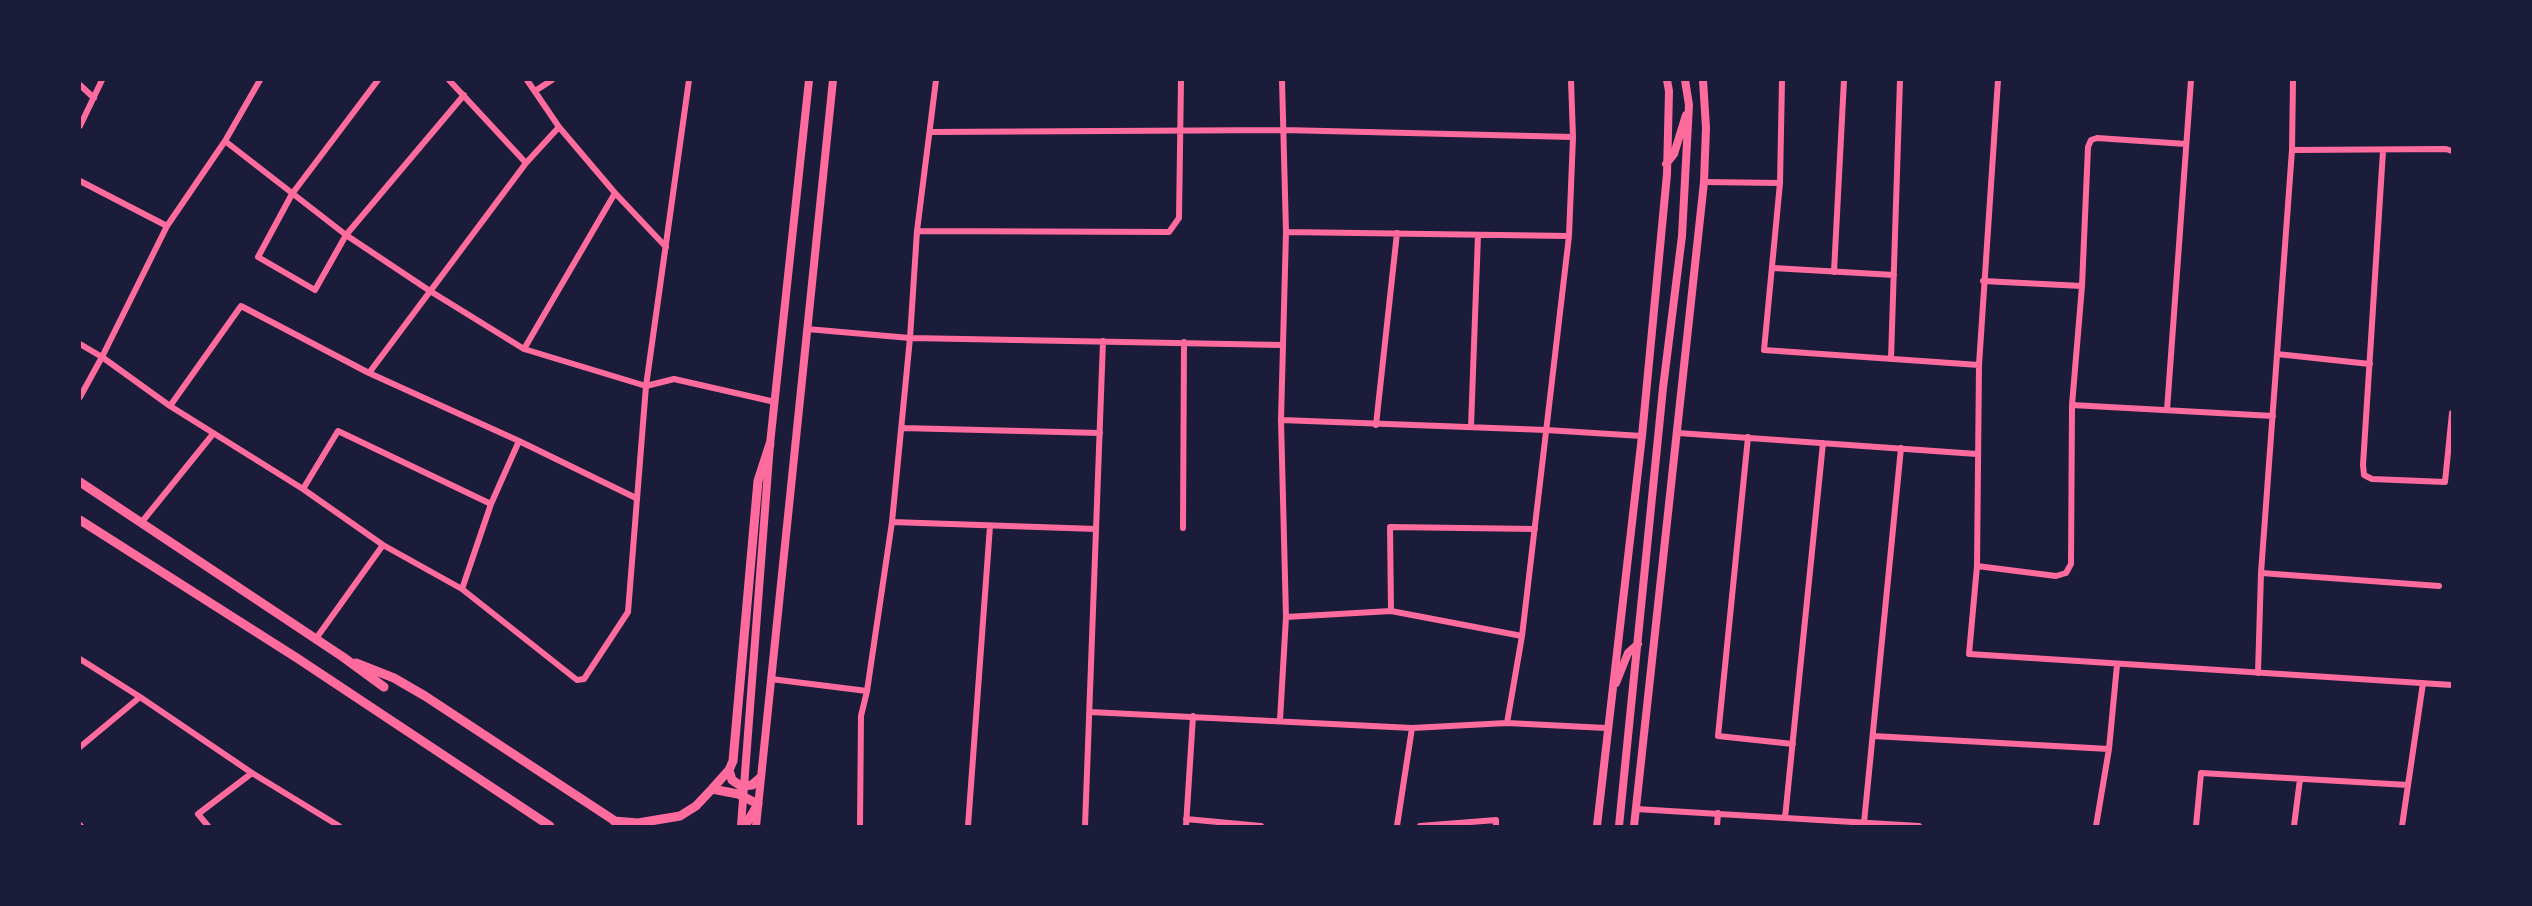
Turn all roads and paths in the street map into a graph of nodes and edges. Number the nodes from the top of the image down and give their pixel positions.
1 (102, 80) edge
2 (260, 80) edge
3 (378, 80) edge
4 (449, 80) edge
5 (527, 80) edge
6 (552, 80) edge
7 (689, 80) edge
8 (809, 80) edge
9 (833, 80) edge
10 (936, 80) edge
11 (1181, 80) edge
12 (1282, 80) edge
13 (1571, 80) edge
14 (1667, 80) edge
15 (1685, 80) edge
16 (1703, 80) edge
17 (1782, 80) edge
18 (1844, 80) edge
19 (1900, 80) edge
20 (1998, 80) edge
21 (2192, 80) edge
22 (2293, 80) edge
23 (80, 85) edge
24 (535, 91) junction
25 (464, 96) junction
26 (94, 98) junction
27 (1689, 105) junction
28 (80, 126) edge
29 (559, 127) junction
30 (1284, 130) junction
31 (1181, 131) junction
32 (930, 132) junction
33 (1573, 137) junction
34 (225, 141) junction
35 (2186, 144) junction
36 (2292, 150) junction
37 (2383, 151) junction
38 (2452, 151) edge
39 (526, 164) junction
40 (1666, 164) junction
41 (80, 181) edge
42 (1704, 182) junction
43 (1780, 183) junction
44 (292, 194) junction
45 (615, 194) junction
46 (167, 226) junction
47 (917, 231) junction
48 (1286, 232) junction
49 (1397, 233) junction
50 (346, 235) junction
51 (1478, 235) junction
52 (1569, 236) junction
53 (666, 247) junction
54 (1773, 268) junction
55 (1834, 272) junction
56 (1894, 275) junction
57 (1983, 281) junction
58 (2082, 286) junction
59 (430, 291) junction
60 (807, 329) junction
61 (910, 338) junction
62 (1103, 341) junction
63 (1184, 342) junction
64 (80, 344) edge
65 (1281, 345) junction
66 (524, 348) junction
67 (2277, 354) junction
68 (102, 357) junction
69 (1891, 359) junction
70 (2370, 364) junction
71 (1978, 365) junction
72 (369, 373) junction
73 (646, 386) junction
74 (80, 397) edge
75 (775, 402) junction
76 (2072, 405) junction
77 (170, 406) junction
78 (2167, 410) junction
79 (2452, 412) edge
80 (2273, 416) junction
81 (1281, 420) junction
82 (1376, 425) junction
83 (1471, 427) junction
84 (902, 428) junction
85 (1546, 430) junction
86 (1100, 433) junction
87 (1678, 433) junction
88 (213, 434) junction
89 (1642, 436) junction
90 (1748, 437) junction
91 (519, 441) junction
92 (1823, 443) junction
93 (770, 444) junction
94 (1901, 448) junction
95 (1977, 454) junction
96 (80, 482) edge
97 (303, 489) junction
98 (636, 498) junction
99 (492, 504) junction
100 (80, 520) edge
101 (892, 522) junction
102 (141, 523) junction
103 (990, 525) junction
104 (1183, 528) dead end
105 (1096, 529) junction
106 (1535, 529) junction
107 (383, 545) junction
108 (1977, 566) junction
109 (2260, 573) junction
110 (2439, 586) dead end
111 (462, 589) junction
112 (1391, 611) junction
113 (1286, 617) junction
114 (1522, 636) junction
115 (315, 640) junction
116 (1638, 644) junction
117 (343, 657) junction
118 (80, 659) edge
119 (2117, 665) junction
120 (2258, 673) junction
121 (771, 679) junction
122 (2423, 683) junction
123 (2452, 685) edge
124 (1613, 686) junction
125 (384, 687) dead end
126 (867, 691) junction
127 (140, 698) junction
128 (1090, 712) junction
129 (1193, 716) junction
130 (1280, 720) junction
131 (1507, 723) junction
132 (1412, 728) junction
133 (1606, 728) junction
134 (1873, 736) junction
135 (1792, 744) junction
136 (80, 747) edge
137 (2109, 748) junction
138 (729, 770) junction
139 (252, 773) junction
140 (760, 778) junction
141 (2300, 778) junction
142 (2408, 785) junction
143 (712, 789) junction
144 (758, 804) junction
145 (1636, 809) junction
146 (1718, 813) junction
147 (1785, 818) junction
148 (1186, 819) junction
149 (614, 820) junction
150 (1864, 823) junction
151 (208, 826) edge
152 (339, 826) edge
153 (550, 826) edge
154 (623, 826) edge
155 (743, 826) edge
156 (756, 826) edge
157 (860, 826) edge
158 (968, 826) edge
159 (1085, 826) edge
160 (1186, 826) edge
161 (1261, 826) edge
162 (1397, 826) edge
163 (1420, 826) edge
164 (1496, 826) edge
165 (1597, 826) edge
166 (1619, 826) edge
167 (1634, 826) edge
168 (1717, 826) edge
169 (1919, 826) edge
170 (2096, 826) edge
171 (2196, 826) edge
172 (2294, 826) edge
173 (2402, 826) edge

1 - 26 street
2 - 34 street
3 - 44 street
4 - 25 street
5 - 24 street
6 - 24 street
7 - 53 street
8 - 75 main road
9 - 60 main road
10 - 32 street
11 - 31 street
12 - 30 street
13 - 33 street
14 - 40 street
15 - 27 street
16 - 42 street
17 - 43 street
18 - 55 street
19 - 56 street
20 - 57 street
21 - 35 street
22 - 36 street
23 - 26 street
24 - 29 street
25 - 39 street
25 - 50 street
26 - 28 street
27 - 40 street
27 - 116 street
29 - 39 street
29 - 45 street
30 - 31 street
30 - 33 street
30 - 48 street
31 - 32 street
31 - 47 street
32 - 47 street
33 - 52 street
34 - 44 street
34 - 46 street
35 - 58 street
35 - 78 street
36 - 37 street
36 - 67 street
37 - 38 street
37 - 70 street
39 - 59 street
40 - 89 street
41 - 46 street
42 - 43 street
42 - 87 street
43 - 54 street
44 - 50 street
44 - 50 street
45 - 53 street
45 - 66 street
46 - 68 street
47 - 61 street
48 - 49 street
48 - 65 street
49 - 51 street
49 - 82 street
50 - 59 street
51 - 52 street
51 - 83 street
52 - 85 street
53 - 73 street
54 - 55 street
54 - 69 street
55 - 56 street
56 - 69 street
57 - 58 street
57 - 71 street
58 - 76 street
59 - 66 street
59 - 72 street
60 - 61 street
60 - 121 main road
61 - 62 street
61 - 84 street
62 - 63 street
62 - 86 street
63 - 65 street
63 - 104 street
64 - 68 street
65 - 81 street
66 - 73 street
67 - 70 street
67 - 80 street
68 - 74 street
68 - 77 street
69 - 71 street
70 - 79 street
71 - 95 street
72 - 77 street
72 - 91 street
73 - 75 street
73 - 98 street
75 - 93 main road
76 - 78 street
76 - 108 street
77 - 88 street
78 - 80 street
80 - 109 street
81 - 82 street
81 - 113 street
82 - 83 street
83 - 85 street
84 - 86 street
84 - 101 street
85 - 89 street
85 - 106 street
86 - 105 street
87 - 90 street
87 - 145 street
88 - 97 street
88 - 102 street
89 - 124 street
90 - 92 street
90 - 135 street
91 - 98 street
91 - 99 street
92 - 94 street
92 - 135 street
93 - 138 main road
93 - 155 main road
94 - 95 street
94 - 134 street
95 - 108 street
96 - 102 main road
97 - 99 street
97 - 107 street
98 - 111 street
99 - 111 street
100 - 153 main road
101 - 103 street
101 - 126 street
102 - 115 main road
103 - 105 street
103 - 158 street
105 - 128 street
106 - 112 street
106 - 114 street
107 - 111 street
107 - 115 street
108 - 119 street
109 - 110 street
109 - 120 street
112 - 113 street
112 - 114 street
113 - 130 street
114 - 131 street
115 - 117 main road
116 - 124 street
116 - 166 street
117 - 125 main road
117 - 149 main road
118 - 127 street
119 - 120 street
119 - 137 street
120 - 122 street
121 - 126 street
121 - 140 main road
122 - 123 street
122 - 142 street
124 - 133 street
126 - 157 street
127 - 136 street
127 - 139 street
128 - 129 street
128 - 159 street
129 - 130 street
129 - 148 street
130 - 132 street
131 - 132 street
131 - 133 street
132 - 162 street
133 - 165 street
134 - 137 street
134 - 150 street
135 - 147 street
137 - 170 street
138 - 140 main road
138 - 143 main road
139 - 151 street
139 - 152 street
140 - 144 main road
141 - 142 street
141 - 171 street
141 - 172 street
142 - 173 street
143 - 144 main road
143 - 149 main road
144 - 155 main road
144 - 156 main road
145 - 146 street
145 - 167 street
146 - 147 street
146 - 168 street
147 - 150 street
148 - 160 street
148 - 161 street
149 - 154 main road
150 - 169 street
163 - 164 street

